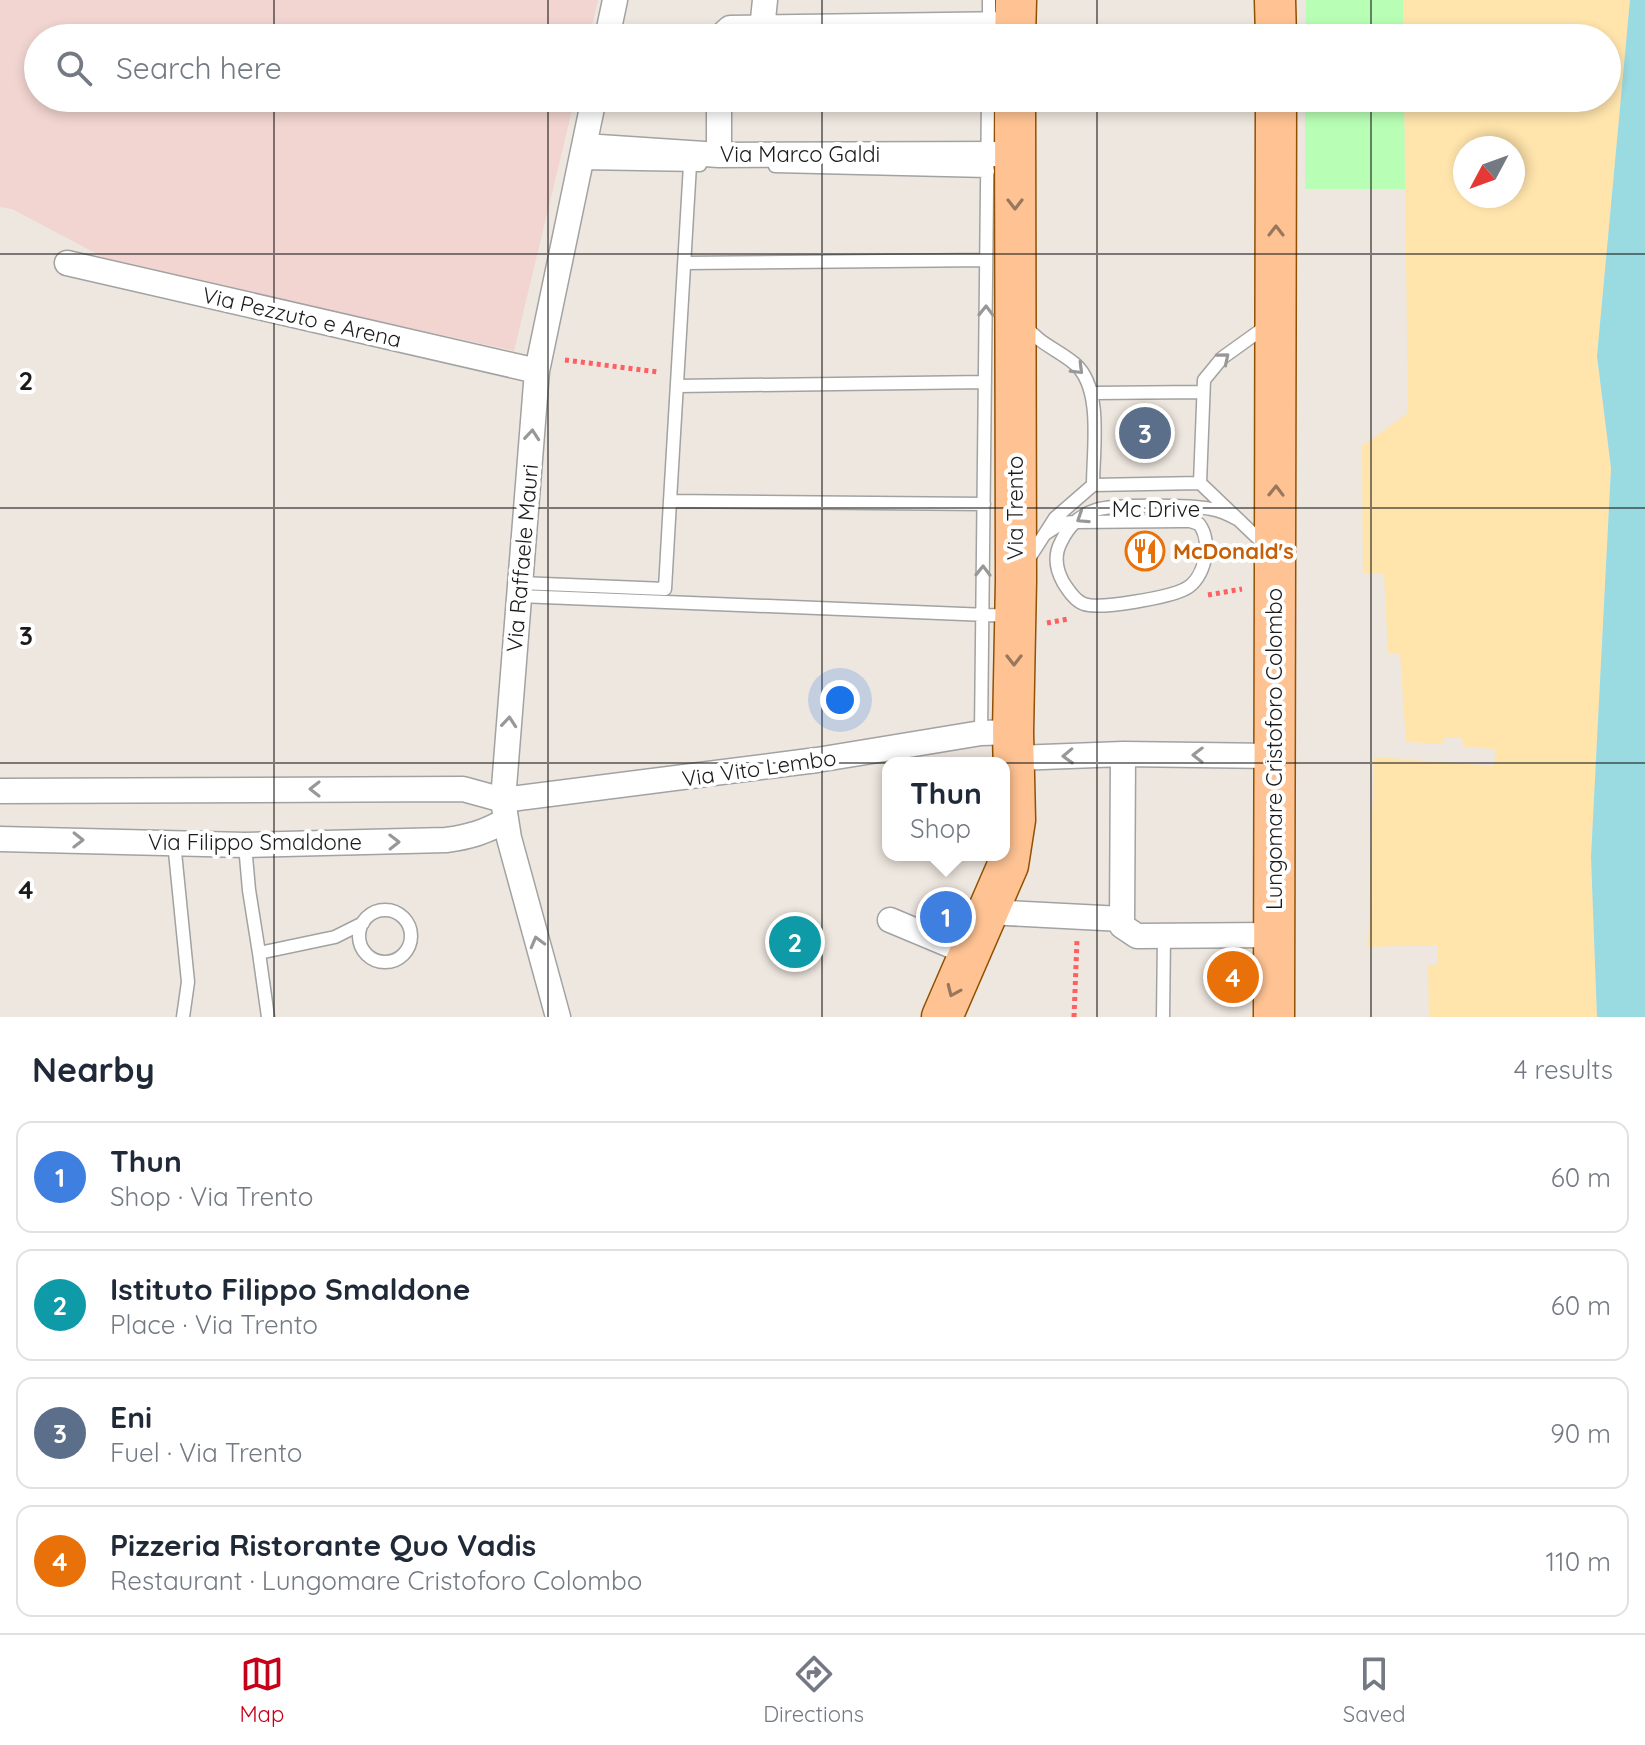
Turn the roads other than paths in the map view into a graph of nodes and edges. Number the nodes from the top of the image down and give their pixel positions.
1 (615, 0) edge
2 (765, 0) edge
3 (1275, 0) edge
4 (1002, 21) edge
5 (610, 24) edge
6 (763, 24) edge
7 (912, 24) edge
8 (1276, 24) edge
9 (591, 112) edge
10 (719, 112) edge
11 (990, 112) edge
12 (1011, 112) edge
13 (1276, 112) edge
14 (583, 155) junction
15 (719, 155) junction
16 (997, 160) junction
17 (690, 165) junction
18 (67, 263) dead end
19 (685, 263) junction
20 (996, 267) junction
21 (1015, 313) junction
22 (1277, 319) junction
23 (538, 364) junction
24 (995, 377) junction
25 (678, 381) junction
26 (1202, 392) junction
27 (1093, 393) junction
28 (1200, 483) junction
29 (1093, 485) junction
30 (670, 501) junction
31 (1015, 511) junction
32 (1239, 520) junction
33 (1075, 522) junction
34 (1057, 549) junction
35 (1274, 554) junction
36 (520, 589) junction
37 (1005, 604) junction
38 (1003, 741) junction
39 (1123, 754) junction
40 (1274, 756) junction
41 (1005, 757) edge
42 (1010, 787) edge
43 (0, 791) edge
44 (505, 810) junction
45 (0, 839) edge
46 (174, 842) junction
47 (245, 845) junction
48 (1010, 853) edge
49 (1009, 861) edge
50 (987, 912) junction
51 (1122, 919) junction
52 (890, 920) dead end
53 (363, 923) junction
54 (1273, 935) junction
55 (1164, 936) junction
56 (259, 953) junction
57 (969, 953) junction
58 (183, 1017) edge
59 (268, 1017) edge
60 (558, 1017) edge
61 (942, 1017) edge
62 (1163, 1017) edge
63 (1274, 1017) edge

1 - 5 street
2 - 6 street
3 - 8 main road
4 - 7 street
9 - 14 street, Via Raffaele Mauri
10 - 15 street
11 - 16 lane, Via Trento
12 - 16 main road, Via Trento
22 -> 13 main road, Lungomare Cristoforo Colombo
14 - 15 street, Via Marco Galdi
14 - 17 lane
14 - 23 street, Via Raffaele Mauri
15 - 16 street, Via Marco Galdi
16 - 17 lane
16 - 20 main road, Via Trento
17 - 19 lane
18 - 23 street, Via Pezzuto e Arena
19 - 20 lane
19 - 25 lane
20 - 21 main road, Via Trento
24 -> 20 lane, Via Trento
21 - 24 main road, Via Trento
21 -> 27 lane
26 -> 22 lane
35 -> 22 main road, Lungomare Cristoforo Colombo
36 -> 23 street, Via Raffaele Mauri
24 - 25 lane
24 - 31 main road, Via Trento
25 - 30 lane
26 - 27 lane
26 - 28 lane
27 - 29 lane
28 - 29 lane
28 - 32 lane
29 - 31 lane
30 - 31 lane
30 - 36 lane
31 - 33 lane, Mc Drive
31 - 34 lane, Mc Drive
31 - 37 main road, Via Trento
32 -> 33 lane, Mc Drive
32 - 35 lane
33 - 34 lane
33 - 34 lane, Mc Drive
35 - 40 main road, Lungomare Cristoforo Colombo
36 - 37 lane
44 -> 36 street, Via Raffaele Mauri
37 - 38 main road, Via Trento
39 -> 38 street, Via Vito Lembo
38 - 41 main road, Via Trento
38 - 44 street, Via Vito Lembo
40 -> 39 street, Via Vito Lembo
39 - 51 street
40 - 54 main road, Lungomare Cristoforo Colombo
42 - 48 main road, Via Trento
44 -> 43 street
47 -> 44 street, Via Filippo Smaldone
60 -> 44 street, Via Raffaele Mauri
45 -> 46 street, Via Filippo Smaldone
46 - 47 street, Via Filippo Smaldone
46 - 58 lane
47 - 56 lane
49 - 50 main road, Via Trento
50 - 51 street
50 - 57 main road, Via Trento
51 - 55 street
52 - 57 street
53 - 53 lane
53 - 56 lane
54 - 55 street
54 - 63 main road, Lungomare Cristoforo Colombo
55 - 62 lane
56 - 59 lane
57 -> 61 main road, Via Trento

